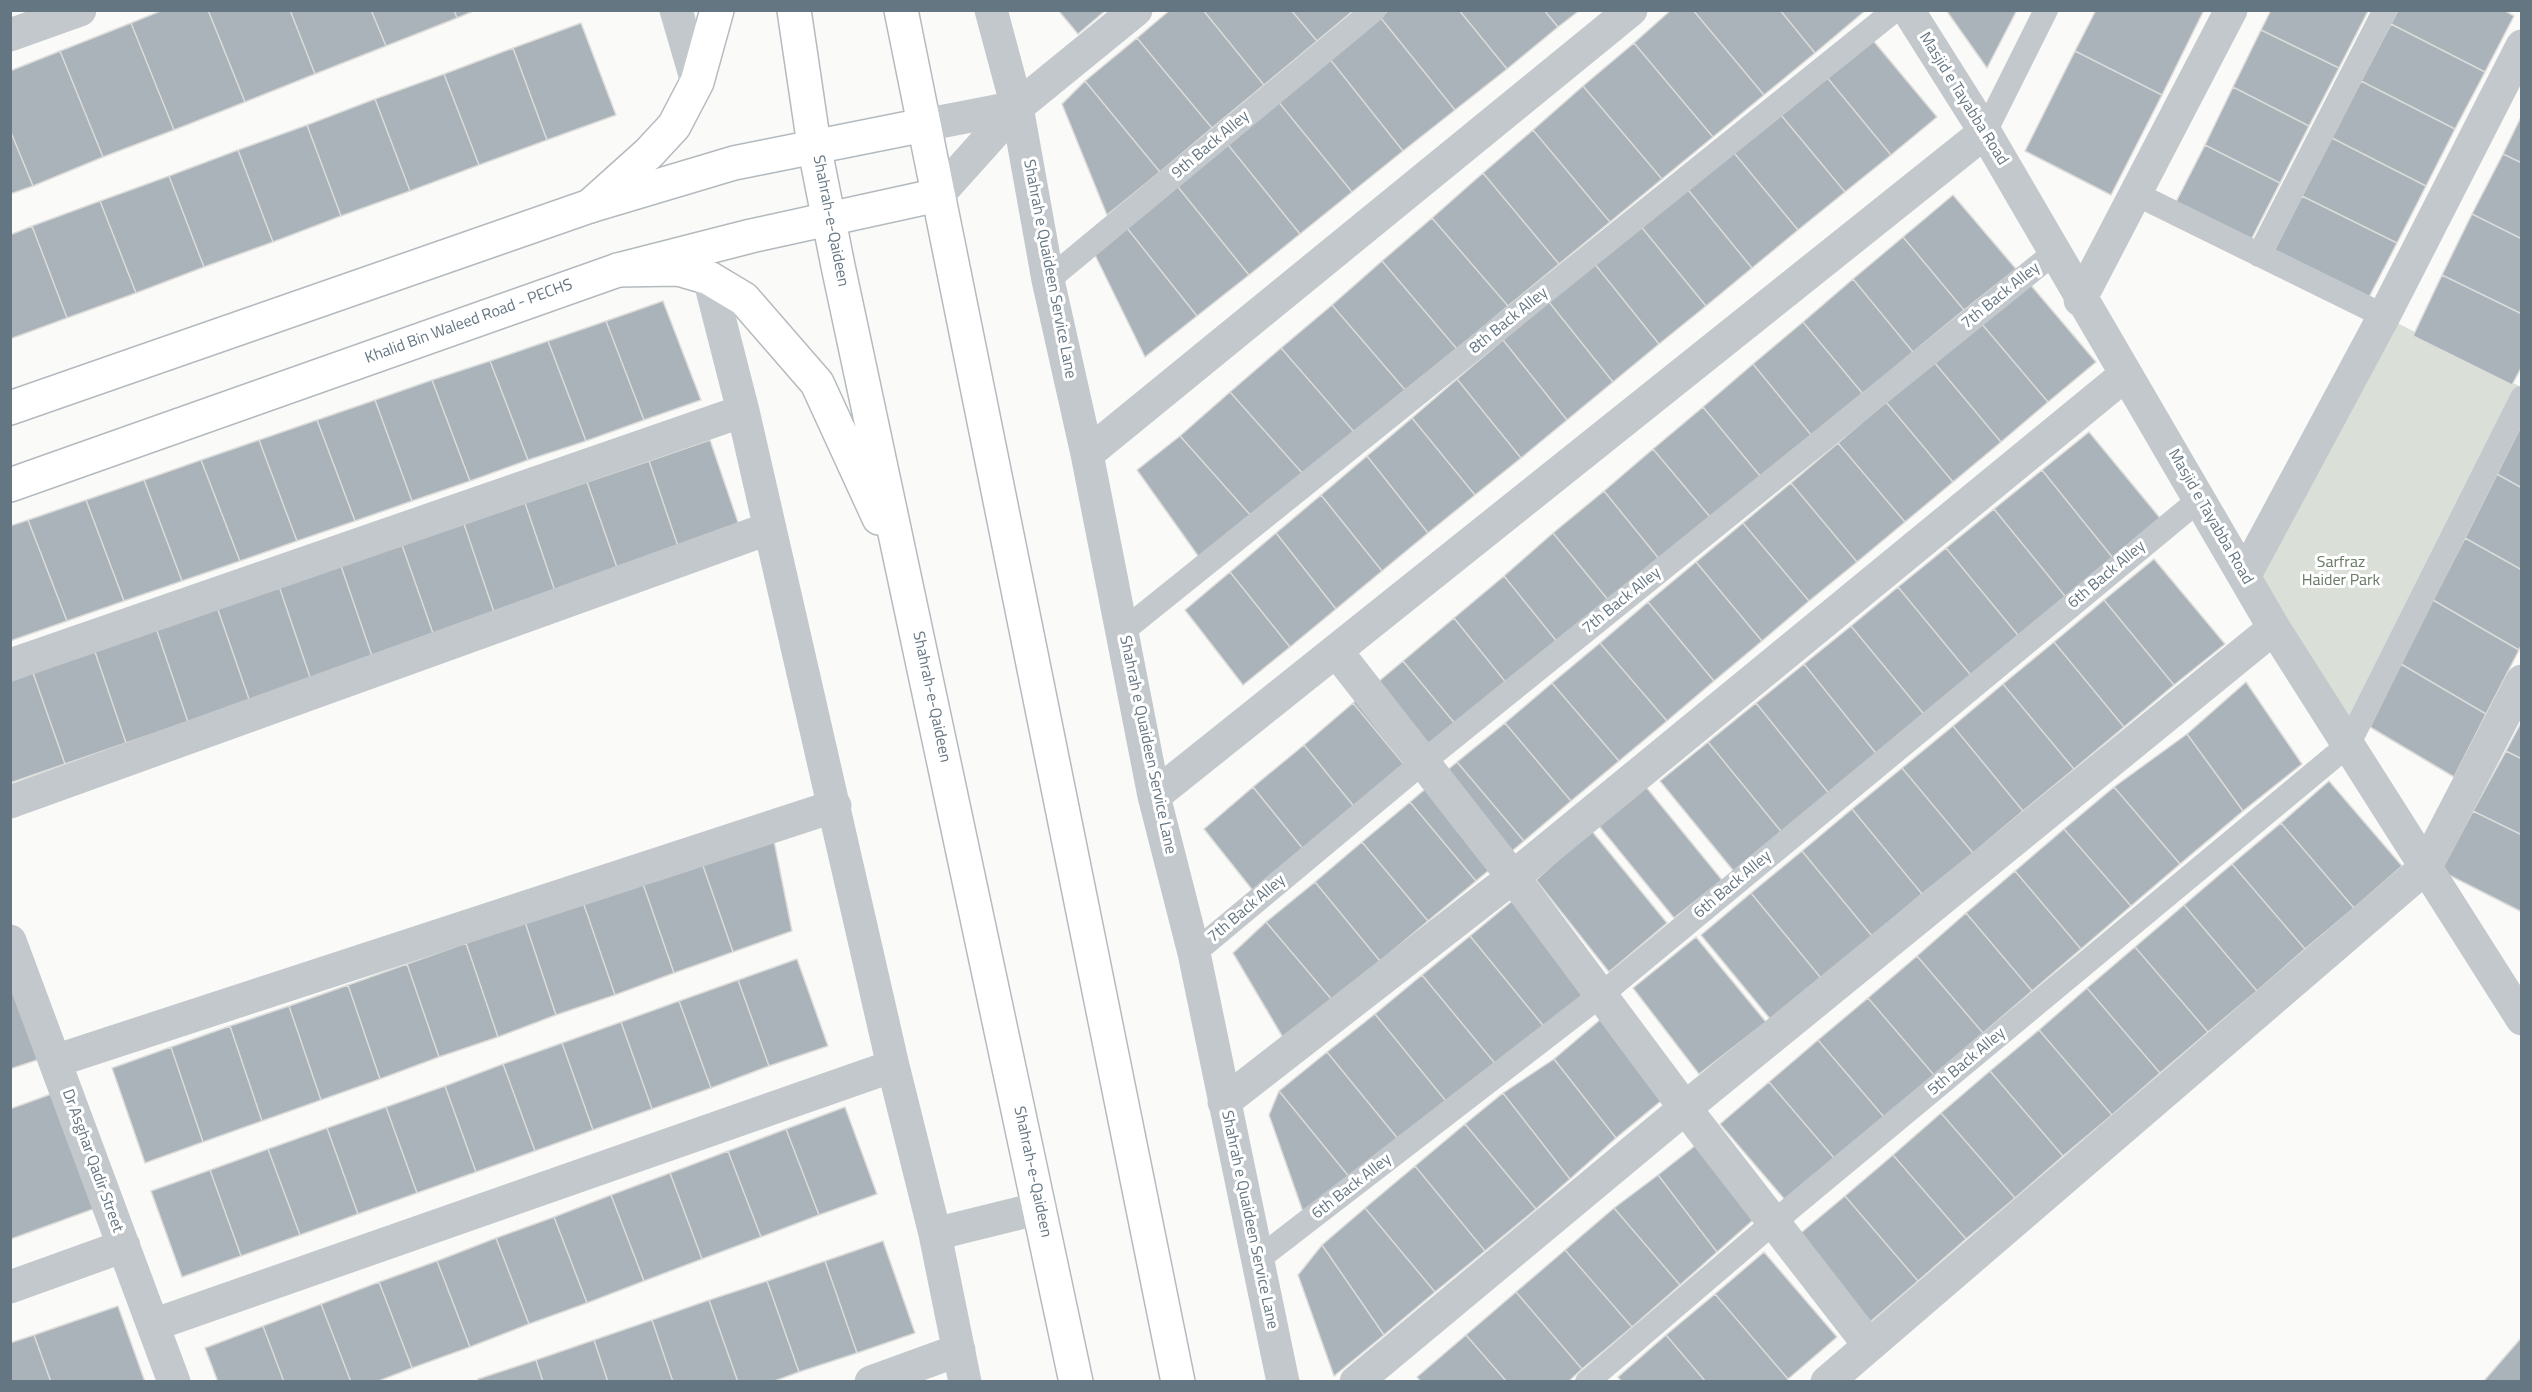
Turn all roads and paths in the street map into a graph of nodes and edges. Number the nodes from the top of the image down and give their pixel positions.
1 (80, 10) edge
2 (676, 10) edge
3 (717, 10) edge
4 (794, 10) edge
5 (900, 10) edge
6 (991, 10) edge
7 (1136, 10) edge
8 (1374, 10) edge
9 (1631, 10) edge
10 (1895, 10) edge
11 (1908, 10) edge
12 (2046, 10) edge
13 (2231, 10) edge
14 (2385, 10) edge
15 (10, 35) edge
16 (2522, 46) edge
17 (697, 82) junction
18 (1017, 107) junction
19 (924, 125) junction
20 (1985, 132) junction
21 (814, 145) junction
22 (2136, 194) junction
23 (939, 195) junction
24 (590, 206) junction
25 (829, 219) junction
26 (2054, 253) junction
27 (2259, 255) junction
28 (618, 270) junction
29 (709, 278) junction
30 (1048, 280) junction
31 (2080, 300) junction
32 (2384, 316) junction
33 (2126, 375) junction
34 (2522, 398) edge
35 (10, 408) edge
36 (743, 411) junction
37 (1087, 454) junction
38 (10, 485) edge
39 (2200, 499) junction
40 (770, 528) junction
41 (2245, 575) junction
42 (2274, 628) junction
43 (1123, 631) junction
44 (1336, 652) junction
45 (10, 665) edge
46 (2522, 681) edge
47 (940, 734) junction
48 (2348, 746) junction
49 (1423, 762) junction
50 (1154, 796) junction
51 (10, 802) edge
52 (835, 806) junction
53 (2425, 868) junction
54 (1513, 877) junction
55 (10, 941) edge
56 (1194, 953) junction
57 (1602, 994) junction
58 (2521, 1016) edge
59 (55, 1061) junction
60 (893, 1066) junction
61 (1224, 1102) junction
62 (1685, 1108) junction
63 (1040, 1208) junction
64 (1774, 1222) junction
65 (935, 1234) junction
66 (124, 1246) junction
67 (1257, 1260) junction
68 (10, 1287) edge
69 (153, 1325) junction
70 (1869, 1345) junction
71 (959, 1350) junction
72 (174, 1382) edge
73 (871, 1382) edge
74 (965, 1382) edge
75 (1076, 1382) edge
76 (1178, 1382) edge
77 (1283, 1382) edge
78 (1356, 1382) edge
79 (1587, 1382) edge
80 (1827, 1382) edge

1 - 15 street
2 - 17 street
3 - 17 main road
4 - 21 main road, Shahrah-e-Qaideen
5 - 19 main road
6 - 18 street, Shahrah e Quaideen Service Lane
7 - 18 street
8 - 30 lane, 9th Back Alley
9 - 37 street
10 - 43 lane, 8th Back Alley
11 - 20 street, Masjid e Tayabba Road
12 - 20 lane
13 - 22 street
14 - 27 lane
16 - 32 street
17 - 24 main road
18 - 19 street
18 - 23 street
18 - 30 street, Shahrah e Quaideen Service Lane
19 - 21 main road
19 - 23 main road
20 - 26 street, Masjid e Tayabba Road
20 - 44 street
21 - 24 main road
21 - 25 main road, Shahrah-e-Qaideen
22 - 27 lane
22 - 31 street
23 - 25 main road, Khalid Bin Waleed Road - PECHS
23 - 76 main road
24 - 35 main road
25 - 28 main road, Khalid Bin Waleed Road - PECHS
25 - 47 main road, Shahrah-e-Qaideen
26 - 31 street, Masjid e Tayabba Road
26 - 49 lane, 7th Back Alley
27 - 32 lane
28 - 29 main road
28 - 38 main road, Khalid Bin Waleed Road - PECHS
29 - 36 street
29 - 47 main road
30 - 37 street, Shahrah e Quaideen Service Lane
31 - 33 street, Masjid e Tayabba Road
32 - 41 street
33 - 39 street, Masjid e Tayabba Road
33 - 54 street
34 - 48 lane
36 - 40 street
36 - 45 street
37 - 43 street, Shahrah e Quaideen Service Lane
39 - 41 street, Masjid e Tayabba Road
39 - 57 lane, 6th Back Alley
40 - 51 street
40 - 52 street
41 - 42 street, Masjid e Tayabba Road
42 - 48 street, Masjid e Tayabba Road
42 - 62 street
43 - 50 street, Shahrah e Quaideen Service Lane
44 - 49 street
44 - 50 street
46 - 53 street
47 - 63 main road, Shahrah-e-Qaideen
48 - 53 street, Masjid e Tayabba Road
48 - 64 lane, 5th Back Alley
49 - 54 street
49 - 56 lane, 7th Back Alley
50 - 56 street, Shahrah e Quaideen Service Lane
52 - 59 street
52 - 60 street
53 - 58 street, Masjid e Tayabba Road
53 - 70 street
54 - 57 street
54 - 61 street
55 - 59 street, Dr Asghar Qadir Street
56 - 61 street, Shahrah e Quaideen Service Lane
57 - 62 street
57 - 67 lane, 6th Back Alley
59 - 66 street, Dr Asghar Qadir Street
60 - 65 street
60 - 69 street
61 - 67 street, Shahrah e Quaideen Service Lane
62 - 64 street
62 - 78 street
63 - 65 street
63 - 75 main road, Shahrah-e-Qaideen
64 - 70 street
64 - 79 lane, 5th Back Alley
65 - 71 street
66 - 68 street
66 - 69 street, Dr Asghar Qadir Street
67 - 77 street, Shahrah e Quaideen Service Lane
69 - 72 street, Dr Asghar Qadir Street
70 - 80 street
71 - 73 street
71 - 74 street

